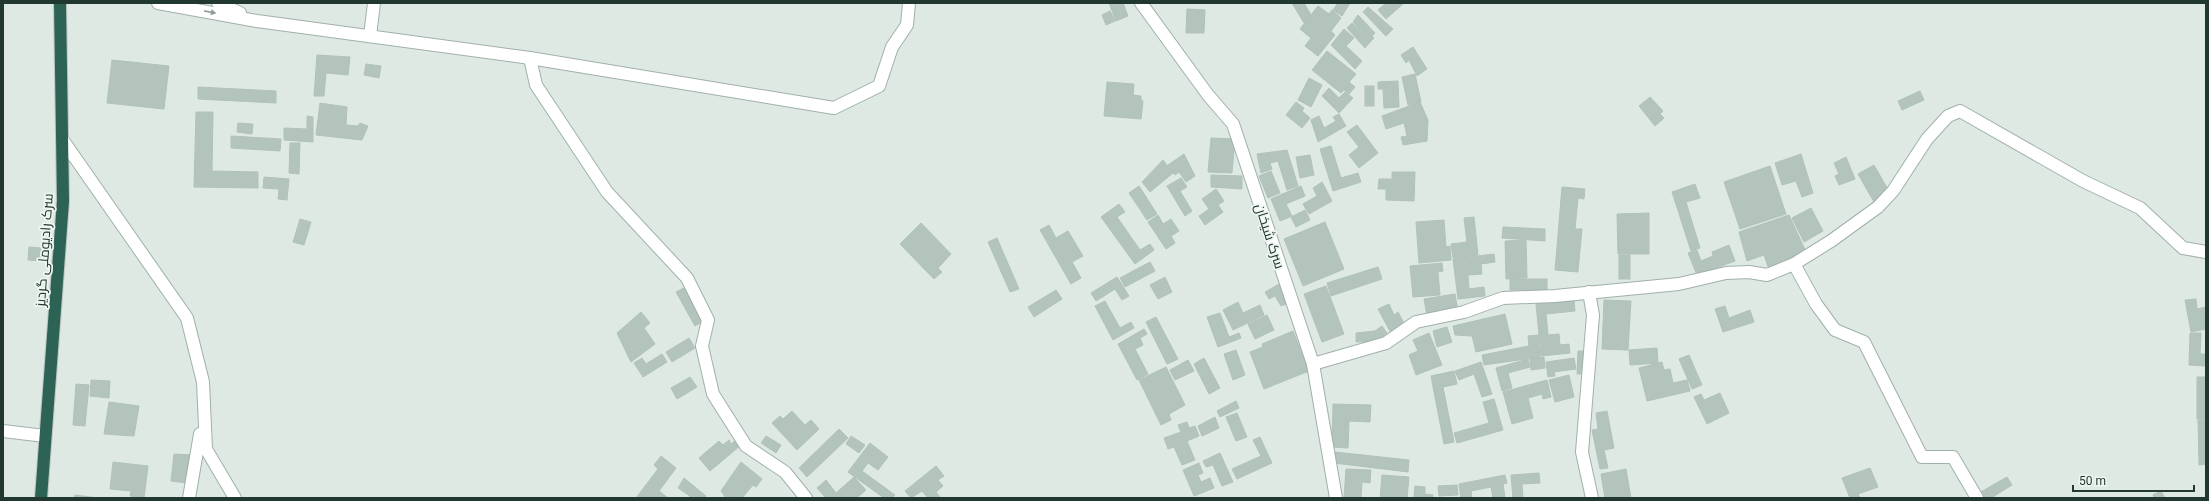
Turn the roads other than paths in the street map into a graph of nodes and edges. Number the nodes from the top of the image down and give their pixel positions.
1 (60, 3) edge
2 (158, 3) edge
3 (218, 3) edge
4 (374, 3) edge
5 (909, 3) edge
6 (1141, 3) edge
7 (258, 21) junction
8 (370, 36) junction
9 (530, 58) junction
10 (62, 139) junction
11 (2206, 252) edge
12 (1794, 264) junction
13 (1590, 292) junction
14 (1313, 364) junction
15 (204, 413) junction
16 (3, 431) edge
17 (45, 436) junction
18 (41, 498) edge
19 (189, 498) edge
20 (235, 498) edge
21 (806, 498) edge
22 (1336, 498) edge
23 (1592, 498) edge
24 (1977, 498) edge

1 - 10 highway, سرک رادیوملی گردیز
2 -> 7 street
3 - 7 street
4 - 8 street
5 - 9 street
6 - 14 street, سرک شیخان
7 - 8 street
8 - 9 street
9 - 21 street
10 - 15 street
10 - 17 highway, سرک رادیوملی گردیز
11 - 12 street
12 - 13 street
12 - 24 street
13 - 14 street
13 - 23 street
14 - 22 street, سرک شیخان
15 - 19 street
15 - 20 street
16 - 17 street
17 - 18 highway, سرک رادیوملی گردیز

